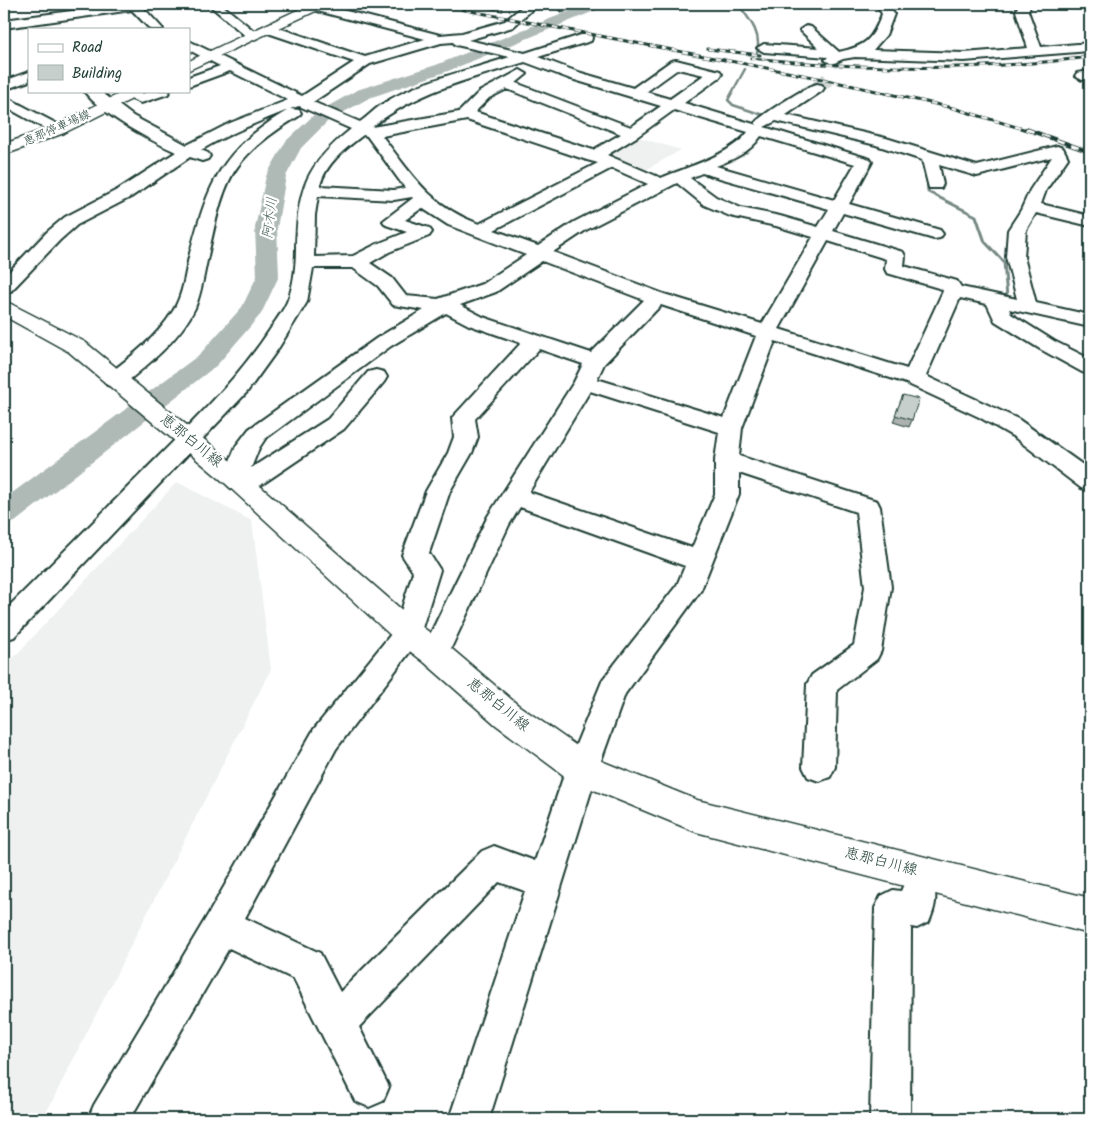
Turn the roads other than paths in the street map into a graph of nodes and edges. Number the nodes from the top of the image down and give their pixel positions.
1 (214, 4) edge
2 (883, 4) edge
3 (1025, 4) edge
4 (134, 5) edge
5 (310, 5) edge
6 (530, 6) edge
7 (11, 9) dead end
8 (426, 22) dead end
9 (4, 24) edge
10 (26, 25) edge
11 (156, 28) edge
12 (268, 29) junction
13 (409, 30) junction
14 (806, 30) dead end
15 (253, 35) junction
16 (586, 38) dead end
17 (440, 39) junction
18 (461, 41) junction
19 (190, 46) edge
20 (1090, 47) edge
21 (764, 48) dead end
22 (1036, 52) junction
23 (853, 53) junction
24 (348, 55) junction
25 (211, 56) junction
26 (525, 57) junction
27 (365, 61) junction
28 (541, 63) junction
29 (832, 63) junction
30 (190, 66) edge
31 (232, 66) junction
32 (490, 69) junction
33 (28, 76) edge
34 (510, 80) junction
35 (190, 82) edge
36 (4, 86) edge
37 (817, 88) tunnel mouth
38 (618, 89) junction
39 (91, 92) edge
40 (161, 92) edge
41 (134, 93) edge
42 (634, 94) junction
43 (4, 100) edge
44 (306, 104) junction
45 (106, 106) junction
46 (672, 106) junction
47 (574, 110) junction
48 (464, 114) junction
49 (554, 117) dead end
50 (761, 124) junction
51 (538, 125) dead end
52 (58, 130) junction
53 (367, 131) junction
54 (523, 133) junction
55 (633, 133) junction
56 (878, 144) junction
57 (4, 150) edge
58 (186, 152) junction
59 (593, 157) junction
60 (929, 157) junction
61 (612, 162) junction
62 (864, 162) junction
63 (232, 163) junction
64 (700, 167) junction
65 (679, 176) junction
66 (661, 184) junction
67 (935, 184) dead end
68 (311, 191) junction
69 (419, 195) junction
70 (838, 206) junction
71 (1032, 207) junction
72 (1090, 210) edge
73 (1090, 216) edge
74 (1090, 220) edge
75 (479, 231) junction
76 (823, 234) junction
77 (934, 234) dead end
78 (539, 254) junction
79 (357, 262) junction
80 (305, 263) junction
81 (4, 287) edge
82 (953, 291) junction
83 (657, 298) junction
84 (996, 301) junction
85 (444, 305) junction
86 (4, 308) edge
87 (1027, 308) junction
88 (1090, 321) edge
89 (768, 334) junction
90 (535, 341) junction
91 (595, 361) junction
92 (1090, 367) edge
93 (376, 377) dead end
94 (914, 378) junction
95 (115, 380) junction
96 (585, 382) junction
97 (731, 428) junction
98 (190, 439) junction
99 (727, 460) junction
100 (239, 482) junction
101 (1090, 482) edge
102 (514, 496) junction
103 (700, 561) junction
104 (4, 629) edge
105 (408, 633) junction
106 (435, 653) junction
107 (819, 767) dead end
108 (582, 769) junction
109 (546, 882) junction
110 (919, 889) dead end
111 (1090, 916) edge
112 (222, 926) junction
113 (336, 1023) junction
114 (369, 1087) dead end
115 (108, 1119) edge
116 (469, 1119) edge
117 (890, 1119) edge

1 - 15 street
2 - 23 street
3 - 22 street
4 - 10 street
4 - 11 street
5 - 12 main road
5 - 13 street
6 - 18 street
7 - 10 street
8 - 13 street
9 - 10 street
12 - 15 main road
12 - 24 street
13 - 17 street
13 - 24 street
14 - 29 street
15 - 25 main road
16 - 26 street
17 - 18 street
17 - 27 street
18 - 26 street
19 - 25 street
20 - 22 street
21 - 29 street
22 - 23 street
23 - 29 street
24 - 27 street
25 - 30 main road
25 - 31 street
26 - 28 street
26 - 32 street
27 - 44 street
28 - 34 street
28 - 38 street
31 - 35 street
31 - 44 street
32 - 34 street
32 - 53 street
33 - 36 street
34 - 47 street
34 - 48 street
37 - 50 street
38 - 42 street
38 - 47 street
39 - 45 street
40 - 41 street
41 - 45 main road, 恵那停車場線
42 - 46 street
42 - 46 street
43 - 52 street
44 - 53 street
44 - 58 street
44 - 63 street
45 - 52 main road, 恵那停車場線
45 - 58 street
46 - 50 street
46 - 55 street
47 - 49 street
47 - 55 street
48 - 53 street
48 - 54 street
50 - 56 street
50 - 62 street
50 - 64 street
51 - 54 street
52 - 57 main road, 恵那停車場線
53 - 68 street
53 - 69 street
54 - 59 street
55 - 59 street
56 - 60 street
56 - 62 street
58 - 63 street
58 - 81 street
59 - 61 street
60 - 67 street
60 - 71 street
61 - 66 street
61 - 75 street
62 - 70 street
63 - 95 street
64 - 65 street
64 - 70 street
65 - 66 street
65 - 76 street
66 - 78 street
68 - 69 street
68 - 80 street
69 - 75 street
69 - 79 street
70 - 76 street
70 - 77 street
71 - 74 street
71 - 87 street
72 - 73 street
75 - 78 street
76 - 82 street
76 - 89 street
78 - 83 street
78 - 85 street
79 - 80 street
79 - 85 street
80 - 98 street
82 - 84 street
82 - 94 street
83 - 89 street
83 - 91 street
84 - 87 street
84 - 92 street
85 - 90 street
85 - 100 street
86 - 95 main road, 恵那白川線
87 - 88 street
89 - 94 street
89 - 97 street
90 - 91 street
90 - 105 street
91 - 96 street
93 - 100 street
94 - 101 street
95 - 98 main road, 恵那白川線
96 - 97 street
96 - 102 street
97 - 99 street
98 - 100 main road, 恵那白川線
98 - 104 street
99 - 103 street
99 - 107 street
100 - 105 main road, 恵那白川線
102 - 103 street
102 - 106 street
103 - 108 street
105 - 106 main road, 恵那白川線
105 - 112 street
106 - 108 main road, 恵那白川線
108 - 109 street
108 - 111 main road, 恵那白川線
109 - 113 street
109 - 116 street
110 - 117 street
112 - 113 street
112 - 115 street
113 - 114 street

